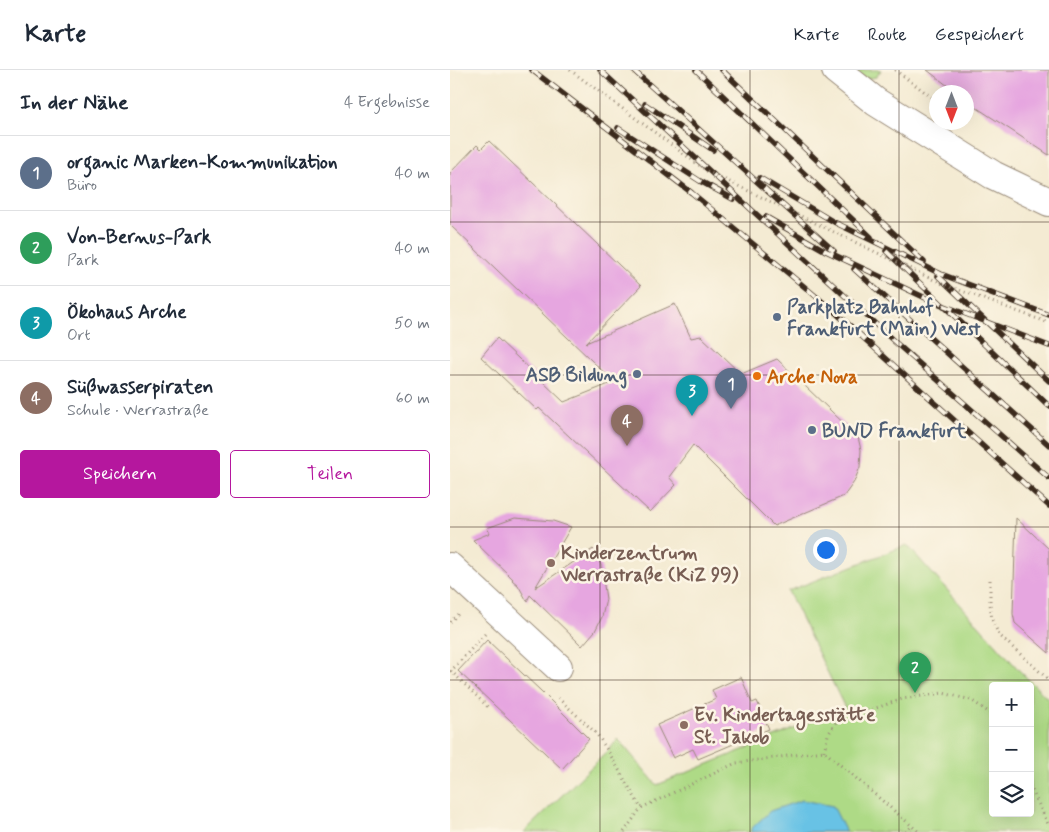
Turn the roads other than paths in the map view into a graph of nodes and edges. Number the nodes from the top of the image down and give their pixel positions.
1 (836, 70) edge
2 (1049, 202) edge
3 (450, 567) edge
4 (558, 668) dead end

1 - 2 street
3 - 4 street

